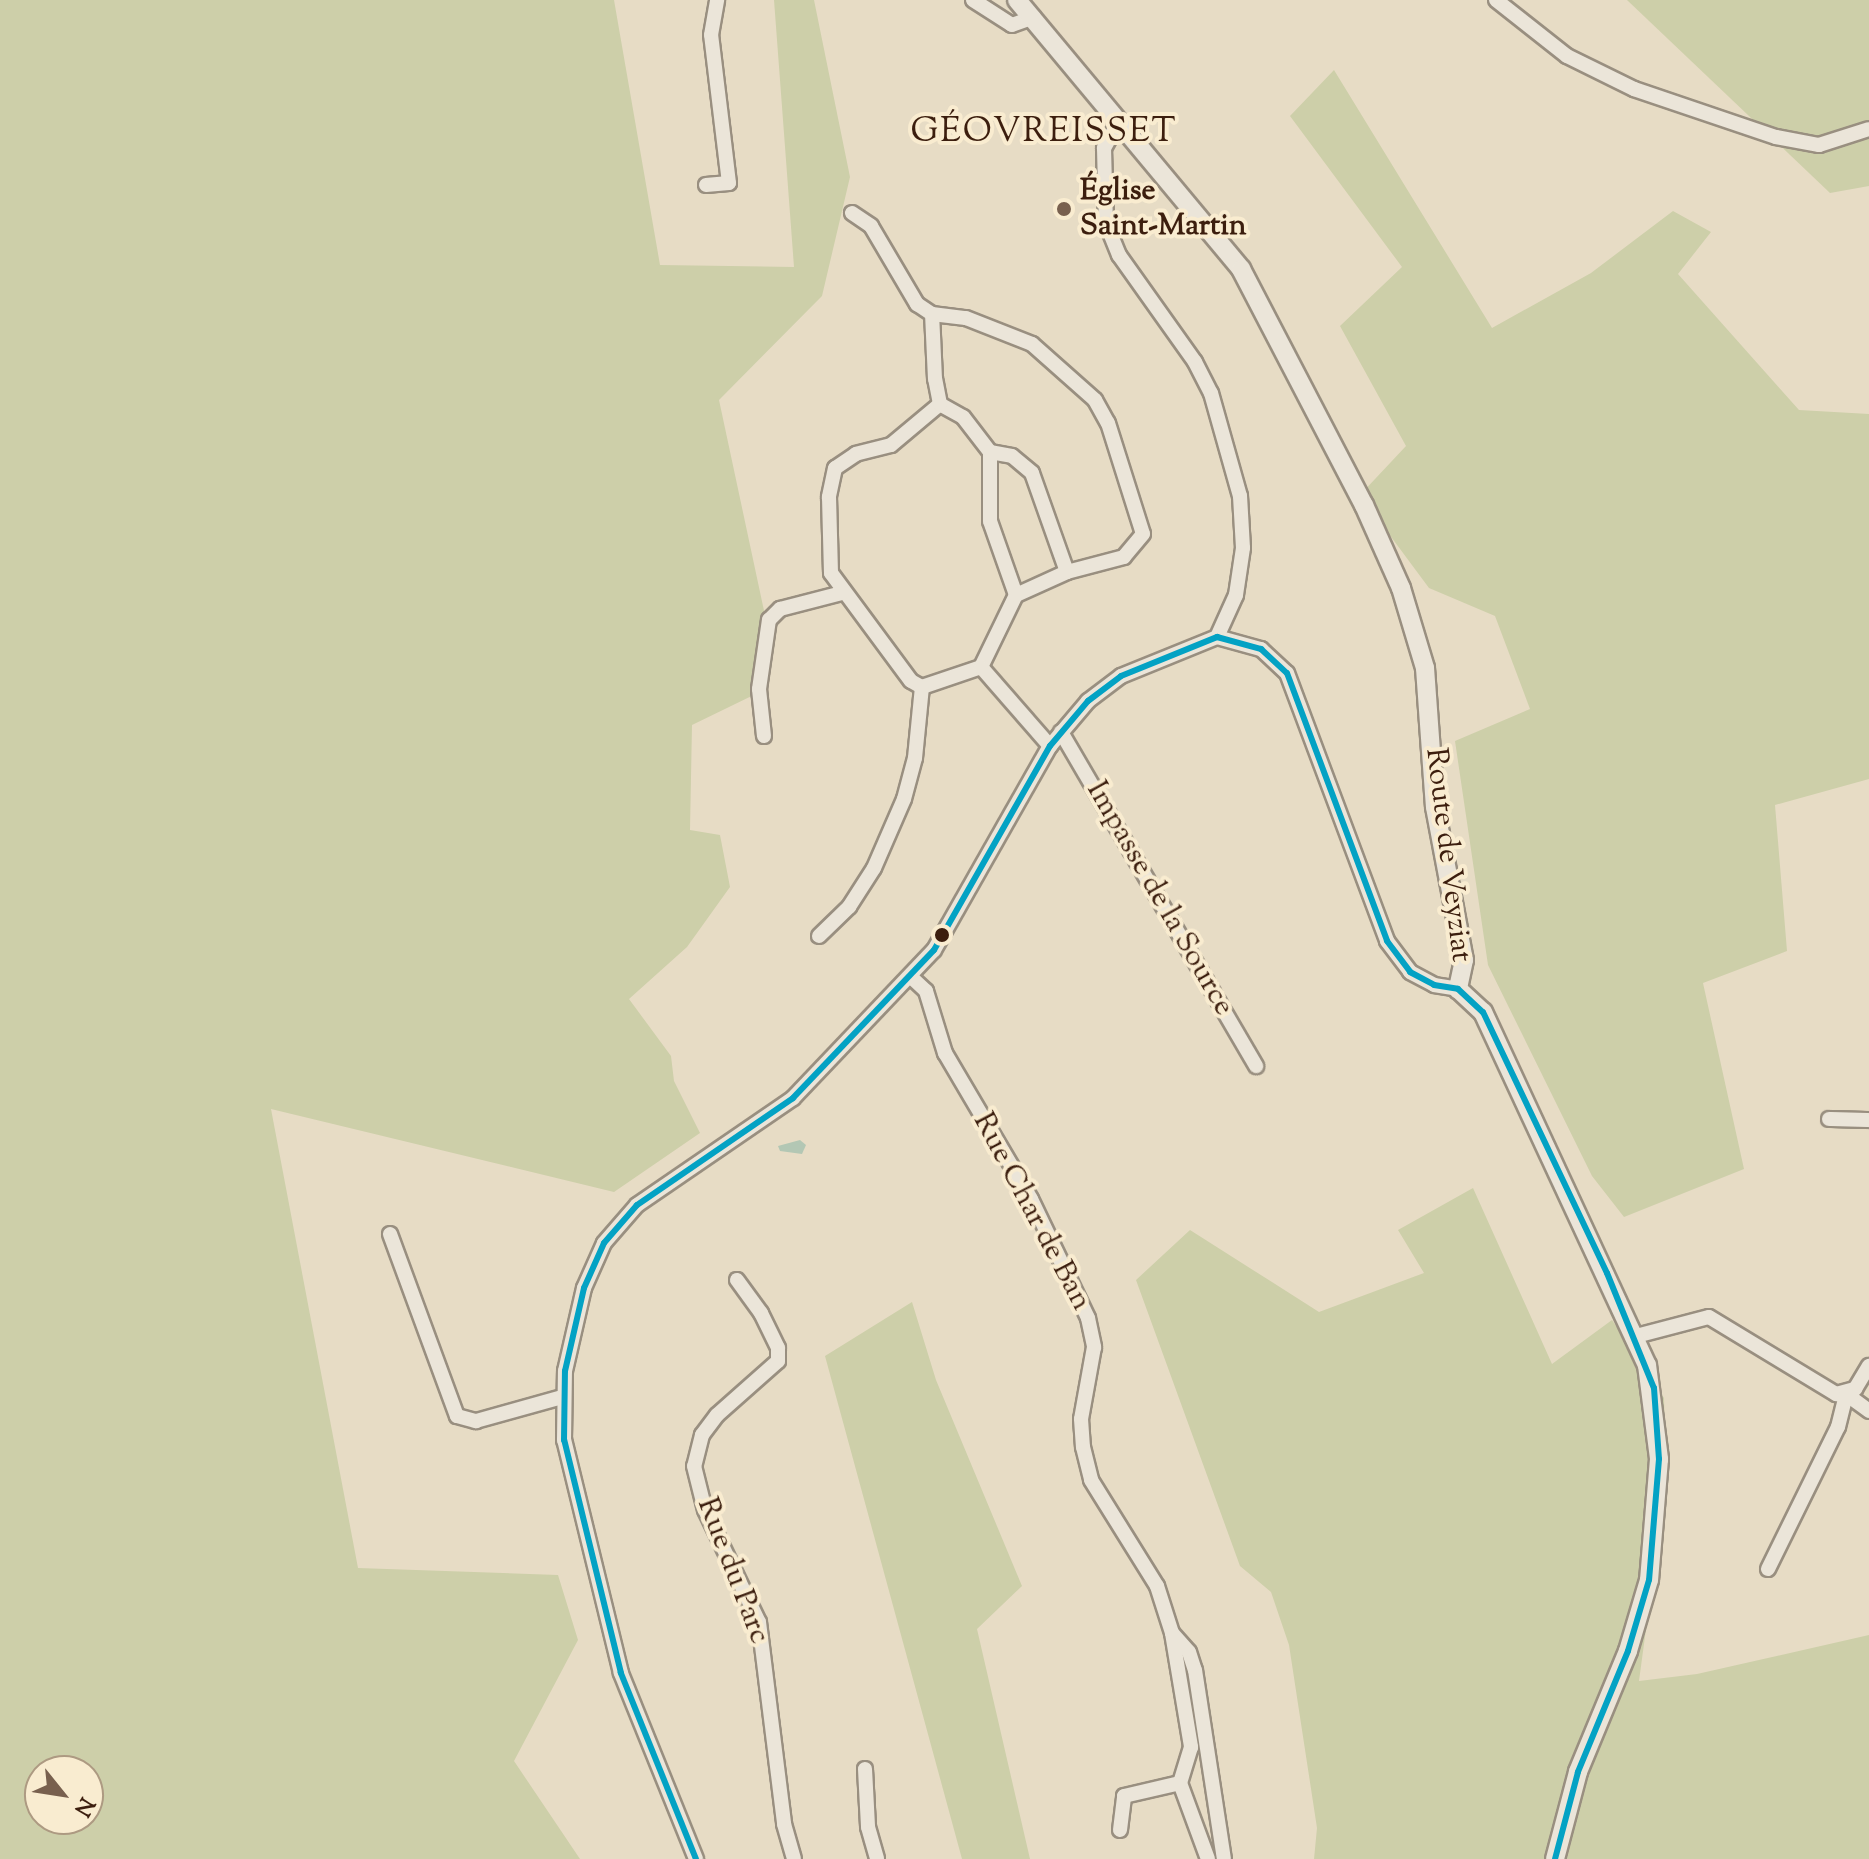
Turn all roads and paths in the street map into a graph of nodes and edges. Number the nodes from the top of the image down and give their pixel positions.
1 (717, 0) edge
2 (973, 0) edge
3 (1019, 0) edge
4 (1496, 0) edge
5 (1034, 17) junction
6 (1118, 123) junction
7 (1869, 129) edge
8 (706, 185) dead end
9 (852, 213) dead end
10 (932, 314) junction
11 (940, 404) junction
12 (990, 452) junction
13 (1067, 572) junction
14 (842, 593) junction
15 (1016, 595) junction
16 (1217, 637) junction
17 (981, 667) junction
18 (922, 687) junction
19 (1061, 732) junction
20 (764, 736) dead end
21 (1050, 746) junction
22 (819, 936) dead end
23 (910, 976) junction
24 (1458, 989) junction
25 (1256, 1066) dead end
26 (1829, 1119) dead end
27 (1869, 1120) edge
28 (390, 1234) dead end
29 (737, 1280) dead end
30 (1636, 1336) junction
31 (1869, 1366) edge
32 (1846, 1394) junction
33 (562, 1397) junction
34 (1869, 1411) edge
35 (1768, 1569) dead end
36 (1172, 1633) junction
37 (865, 1769) dead end
38 (1180, 1783) junction
39 (1120, 1830) dead end
40 (696, 1859) edge
41 (794, 1859) edge
42 (877, 1859) edge
43 (1208, 1859) edge
44 (1224, 1859) edge
45 (1555, 1859) edge

1 - 8 street
2 - 5 street
3 - 5 street, Route de Veyziat
4 - 7 street
5 - 6 street, Route de Veyziat
6 - 16 street
6 - 24 street, Route de Veyziat
9 - 10 street
10 - 11 street
10 - 13 street
11 - 12 street
11 - 14 street
12 - 13 street
12 - 15 street
13 - 15 street
14 - 18 street
14 - 20 street
15 - 17 street
16 - 19 street
16 - 24 street
17 - 18 street
17 - 21 street
18 - 22 street
19 - 21 street
19 - 25 street, Impasse de la Source
21 - 23 street
23 - 33 street
23 - 36 street, Rue Char de Ban
24 - 30 street, Route de Veyziat
26 - 27 street
28 - 33 street
29 - 41 street, Rue du Parc
30 - 32 street
30 - 45 street, Route de Veyziat
31 - 32 street
32 - 34 street
32 - 35 street
33 - 40 street
36 - 38 street, Rue Char de Ban
36 - 44 street, Rue Char de Ban
37 - 42 street
38 - 39 street
38 - 43 street

